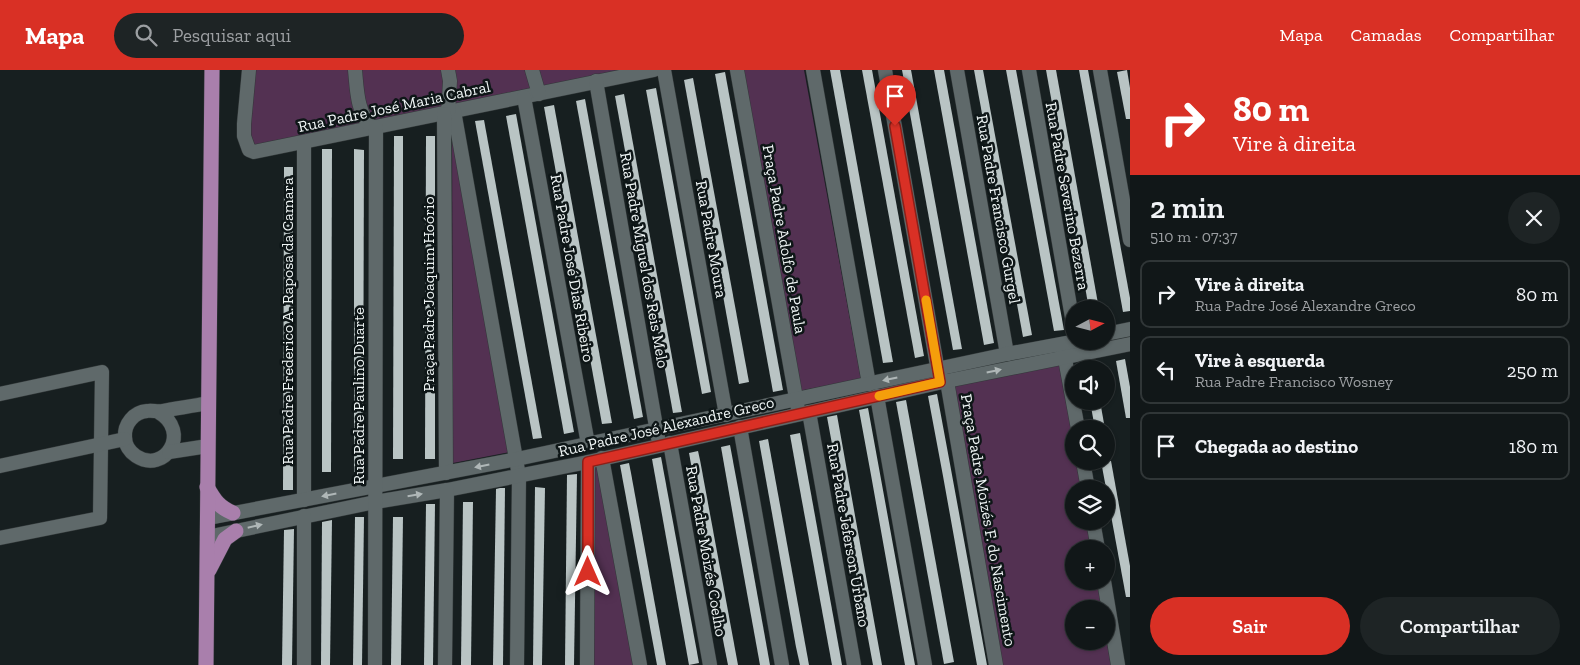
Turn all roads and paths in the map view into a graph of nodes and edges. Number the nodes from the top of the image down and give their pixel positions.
1 (212, 70) edge
2 (249, 70) edge
3 (355, 70) edge
4 (448, 70) edge
5 (532, 70) edge
6 (654, 70) edge
7 (664, 70) edge
8 (737, 70) edge
9 (813, 70) edge
10 (885, 70) edge
11 (957, 70) edge
12 (1028, 70) edge
13 (1100, 70) edge
14 (596, 81) junction
15 (539, 94) junction
16 (524, 97) junction
17 (449, 112) junction
18 (374, 127) junction
19 (304, 143) junction
20 (1130, 240) edge
21 (1069, 300) edge
22 (1130, 329) edge
23 (1115, 332) edge
24 (1115, 344) edge
25 (1130, 344) edge
26 (1065, 346) edge
27 (1065, 347) edge
28 (1071, 350) edge
29 (1007, 354) junction
30 (942, 378) junction
31 (869, 384) junction
32 (0, 394) edge
33 (878, 396) junction
34 (796, 400) junction
35 (208, 403) junction
36 (158, 412) junction
37 (804, 413) junction
38 (726, 415) junction
39 (1077, 420) edge
40 (740, 428) junction
41 (656, 430) junction
42 (125, 439) junction
43 (102, 444) junction
44 (588, 444) junction
45 (665, 444) junction
46 (208, 446) junction
47 (169, 452) junction
48 (602, 458) junction
49 (517, 459) junction
50 (588, 462) junction
51 (0, 466) edge
52 (446, 473) junction
53 (520, 476) junction
54 (375, 486) junction
55 (207, 487) junction
56 (447, 490) junction
57 (304, 500) junction
58 (375, 502) junction
59 (233, 513) junction
60 (304, 516) junction
61 (208, 518) junction
62 (236, 531) junction
63 (208, 537) junction
64 (0, 538) edge
65 (207, 574) junction
66 (1106, 590) edge
67 (206, 665) edge
68 (304, 665) edge
69 (375, 665) edge
70 (445, 665) edge
71 (517, 665) edge
72 (587, 665) edge
73 (640, 665) edge
74 (710, 665) edge
75 (782, 665) edge
76 (854, 665) edge
77 (926, 665) edge
78 (996, 665) edge
79 (1118, 665) edge

1 - 35 main road
2 - 19 street, Rua Padre José Maria Cabral
3 - 18 street
4 - 17 street
5 - 15 street
6 - 14 street, Rua Padre José Maria Cabral
7 - 38 street, Rua Padre Moura
8 - 34 street, Praça Padre Adolfo de Paula
9 - 31 street
10 - 30 street, Praça Padre Moizés F. do Nascimento
11 - 29 street, Rua Padre Francisco Gurgel
12 - 21 street, Rua Padre Severino Bezerra
13 - 20 street
14 - 15 street, Rua Padre José Maria Cabral
14 - 41 street, Rua Padre Miguel dos Reis Melo
15 - 16 street, Rua Padre José Maria Cabral
16 - 17 street, Rua Padre José Maria Cabral
16 - 44 street, Rua Padre José Dias Ribeiro
17 - 18 street, Rua Padre José Maria Cabral
17 - 49 street
17 - 52 street, Praça Padre Joaquim Hoório
18 - 19 street, Rua Padre José Maria Cabral
18 - 54 street, Rua Padre Paulino Duarte
19 - 57 street, Rua Padre Frederico A. Raposa da Camara
22 - 23 street
24 - 25 street, Rua Padre José Alexandre Greco
26 - 29 street, Rua Padre José Alexandre Greco
30 -> 27 street, Rua Padre José Alexandre Greco
28 - 39 street
29 - 30 street, Rua Padre José Alexandre Greco
30 -> 31 street, Rua Padre José Alexandre Greco
30 - 33 street, Rua Padre José Alexandre Greco
30 - 78 street, Praça Padre Moizés F. do Nascimento
31 - 34 street, Rua Padre José Alexandre Greco
32 - 43 street
33 - 37 street, Rua Padre José Alexandre Greco
33 - 77 street
34 - 37 street, Praça Padre Adolfo de Paula
34 - 38 street, Rua Padre José Alexandre Greco
35 - 36 street
35 - 46 main road
36 - 42 street
36 - 47 street
37 - 40 street, Rua Padre José Alexandre Greco
37 - 76 street, Rua Padre Jeferson Urbano
38 - 41 street, Rua Padre José Alexandre Greco
40 - 45 street, Rua Padre José Alexandre Greco
40 - 75 street
41 - 44 street, Rua Padre José Alexandre Greco
41 - 45 street, Rua Padre Miguel dos Reis Melo
42 - 43 street
42 - 47 street
43 - 51 street
43 - 64 street
44 - 49 street, Rua Padre José Alexandre Greco
45 - 48 street, Rua Padre José Alexandre Greco
45 - 74 street, Rua Padre Moizés Coelho
46 - 47 street
46 - 55 main road
48 - 50 street, Rua Padre José Alexandre Greco
48 - 73 street
49 -> 52 street, Rua Padre José Alexandre Greco
49 - 53 street
50 - 53 street, Rua Padre José Alexandre Greco
50 - 72 street
52 - 54 street, Rua Padre José Alexandre Greco
53 - 56 street, Rua Padre José Alexandre Greco
53 - 71 street
54 -> 57 street, Rua Padre José Alexandre Greco
54 - 58 street, Rua Padre Paulino Duarte
55 - 59 main road
55 - 61 main road
58 -> 56 street, Rua Padre José Alexandre Greco
56 - 70 street
57 - 59 street, Rua Padre José Alexandre Greco
58 - 60 street, Rua Padre José Alexandre Greco
58 - 69 street, Rua Padre Paulino Duarte
59 - 61 street, Rua Padre José Alexandre Greco
62 -> 60 street, Rua Padre José Alexandre Greco
60 - 68 street
61 - 63 main road
62 - 63 street, Rua Padre José Alexandre Greco
62 - 65 main road
63 - 65 main road
65 - 67 main road
66 - 79 street

